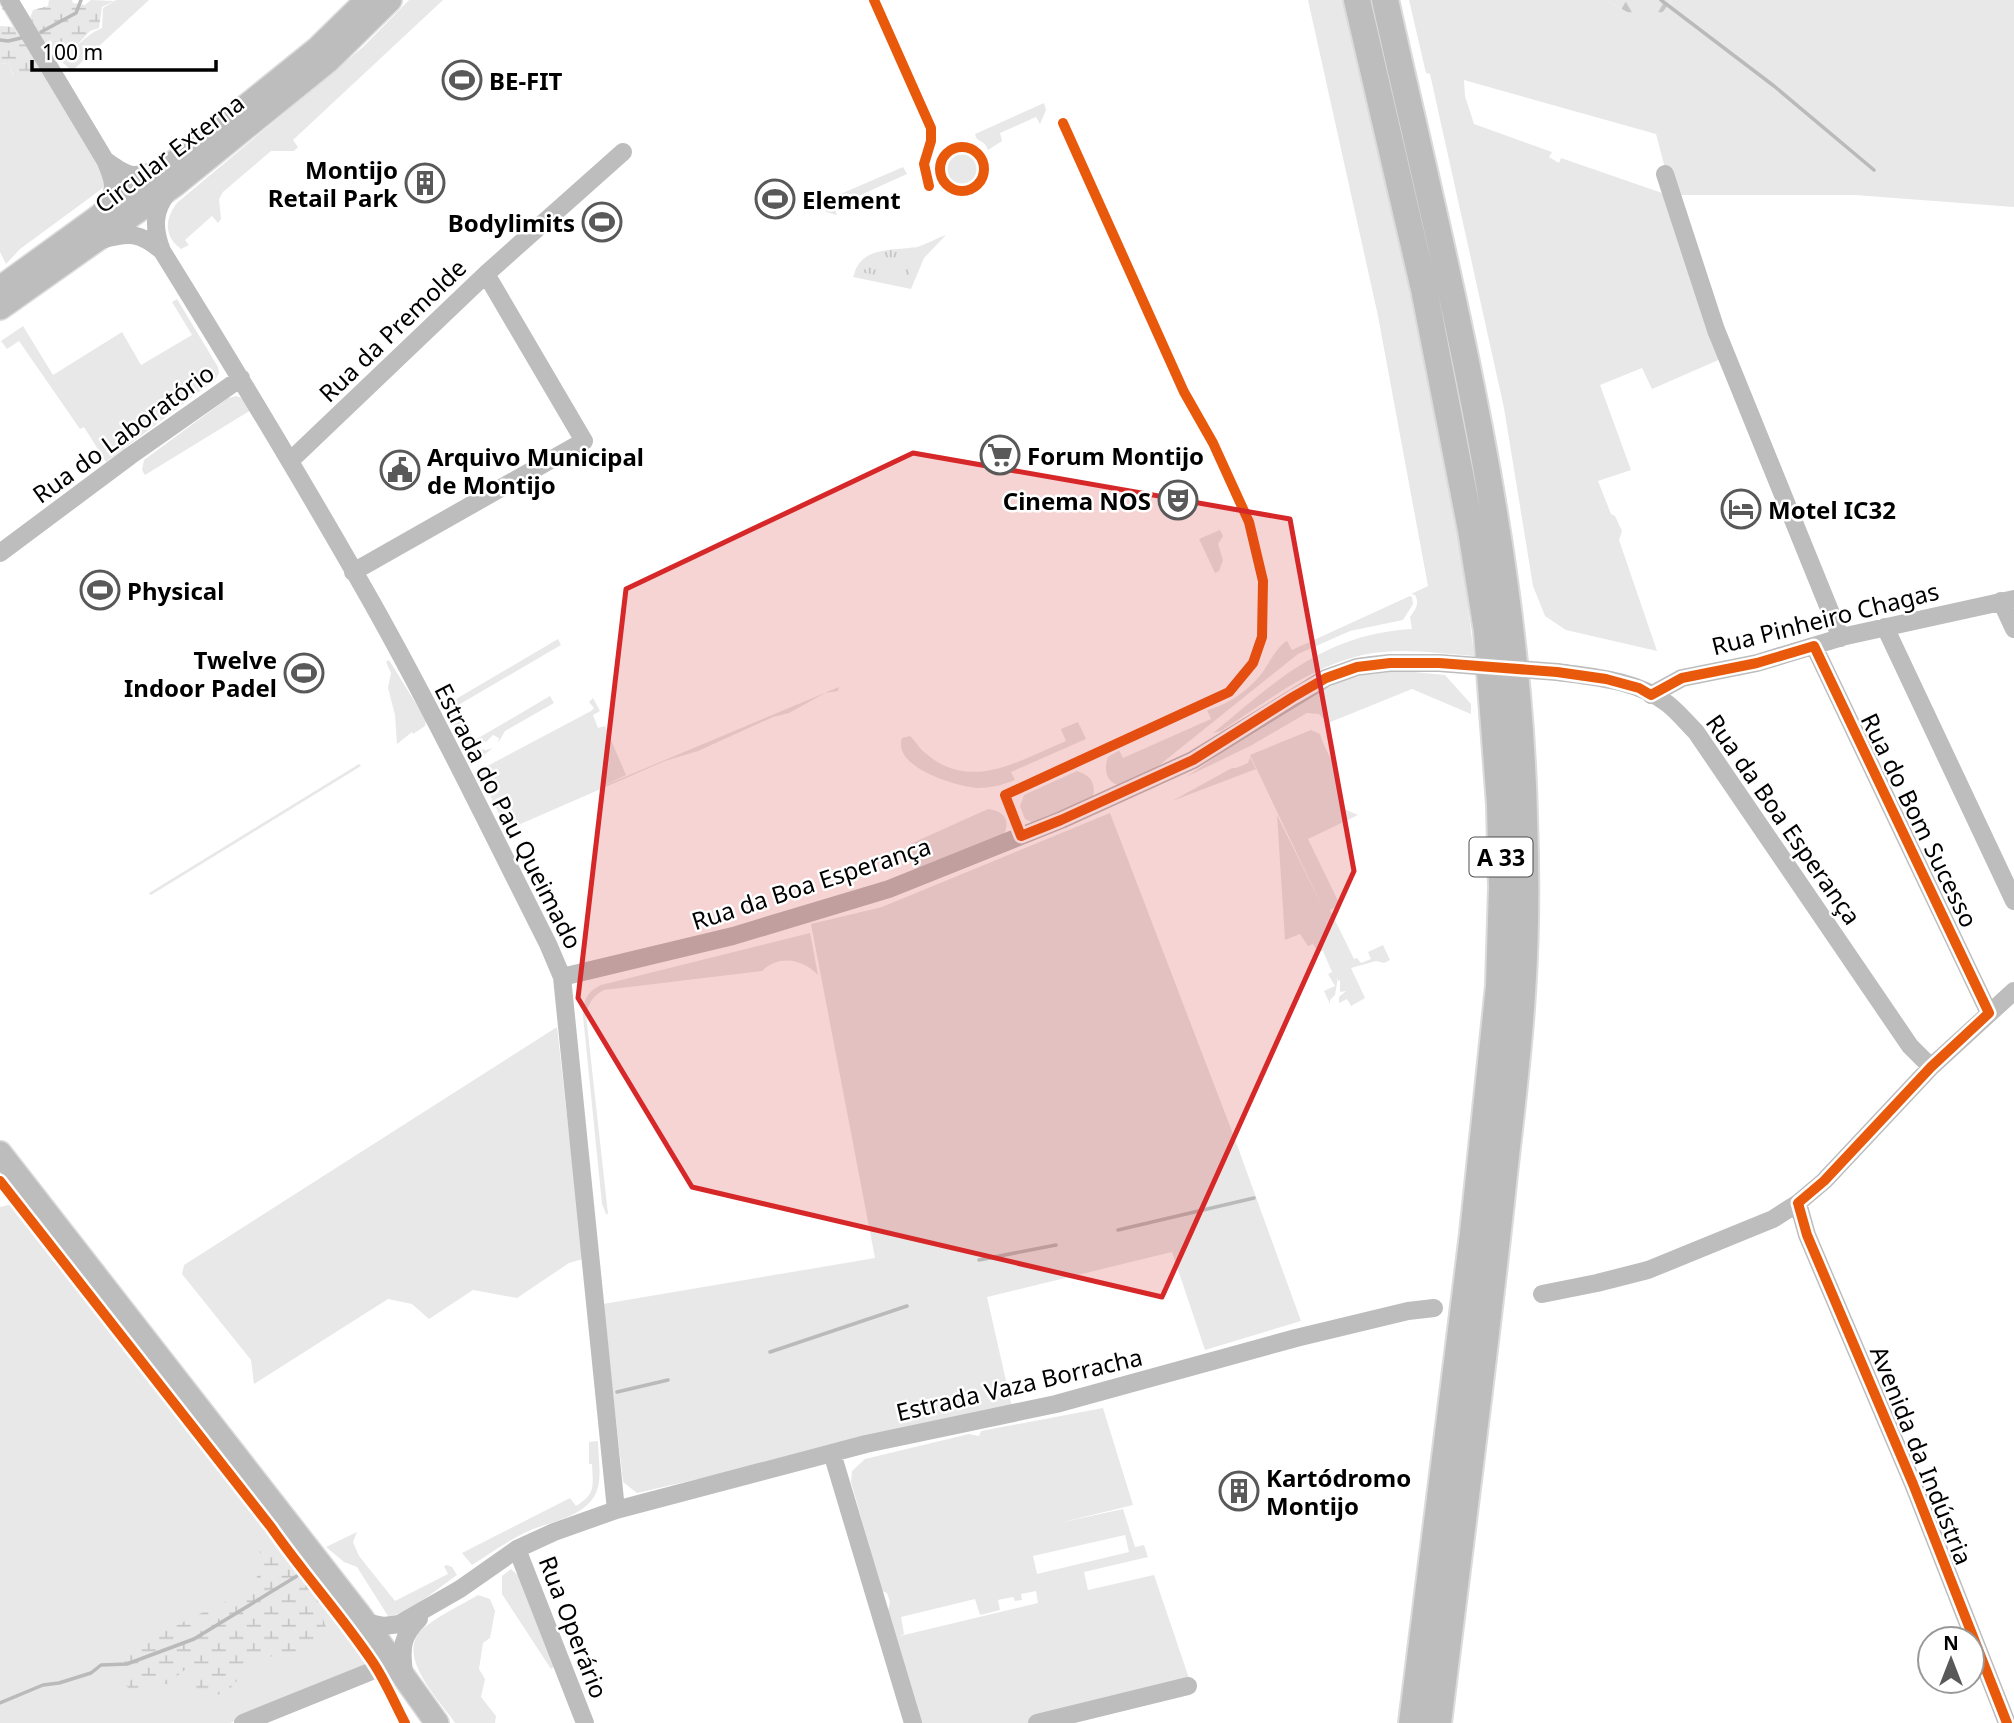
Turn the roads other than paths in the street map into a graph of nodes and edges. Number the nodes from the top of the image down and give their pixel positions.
1 (9, 0) edge
2 (366, 0) edge
3 (390, 0) edge
4 (1357, 0) edge
5 (1385, 0) edge
6 (623, 152) dead end
7 (105, 160) junction
8 (175, 173) junction
9 (1665, 174) dead end
10 (96, 217) junction
11 (93, 243) junction
12 (162, 251) junction
13 (486, 274) junction
14 (0, 288) edge
15 (0, 308) edge
16 (241, 378) junction
17 (290, 461) junction
18 (0, 553) edge
19 (353, 572) junction
20 (2008, 600) edge
21 (1885, 627) junction
22 (2014, 629) edge
23 (1840, 638) junction
24 (1814, 646) junction
25 (1651, 695) junction
26 (2014, 901) edge
27 (562, 977) junction
28 (2014, 991) edge
29 (1989, 1013) junction
30 (1931, 1068) junction
31 (0, 1153) edge
32 (1798, 1203) junction
33 (1542, 1294) dead end
34 (1434, 1308) dead end
35 (832, 1453) junction
36 (616, 1510) junction
37 (517, 1549) junction
38 (434, 1605) junction
39 (365, 1622) junction
40 (399, 1667) junction
41 (1188, 1686) dead end
42 (243, 1723) edge
43 (437, 1723) edge
44 (585, 1723) edge
45 (913, 1723) edge
46 (1037, 1723) edge
47 (1412, 1723) edge
48 (1438, 1723) edge
49 (2007, 1723) edge

1 - 7 street
2 - 8 main road, Circular Externa
3 - 8 main road, Circular Externa
4 - 47 highway, A 33
5 - 48 highway, A 33
6 - 13 street, Rua da Premolde
7 - 8 street
7 - 10 street
8 - 10 main road, Circular Externa
8 - 11 main road, Circular Externa
8 - 12 street
9 - 23 street
10 - 14 main road, Circular Externa
11 - 12 street
11 - 15 main road, Circular Externa
12 - 16 street, Estrada do Pau Queimado
13 - 17 street, Rua da Premolde
13 - 19 street
16 - 17 street, Estrada do Pau Queimado
16 - 18 street, Rua do Laboratório
17 - 19 street, Estrada do Pau Queimado
19 - 27 street, Estrada do Pau Queimado
20 - 21 street, Rua Pinheiro Chagas
20 - 22 street
21 - 23 street, Rua Pinheiro Chagas
21 - 26 street
23 - 24 street, Rua Pinheiro Chagas
24 - 25 street, Rua Pinheiro Chagas
24 - 29 street, Rua do Bom Sucesso
25 - 27 street, Rua da Boa Esperança, bridge
25 - 30 street, Rua da Boa Esperança
27 - 36 street, Estrada do Pau Queimado
28 - 29 street
29 - 30 street
30 - 32 street
31 - 39 main road
32 - 33 street
32 - 49 street, Avenida da Indústria
34 - 35 street, Estrada Vaza Borracha
35 - 36 street, Estrada Vaza Borracha
35 - 45 street
36 - 37 street, Estrada Vaza Borracha
37 - 38 street, Estrada Vaza Borracha
37 - 44 street, Rua Operário
38 - 39 street
38 - 40 street
39 - 40 main road
40 - 42 street
40 - 43 main road
41 - 46 street

